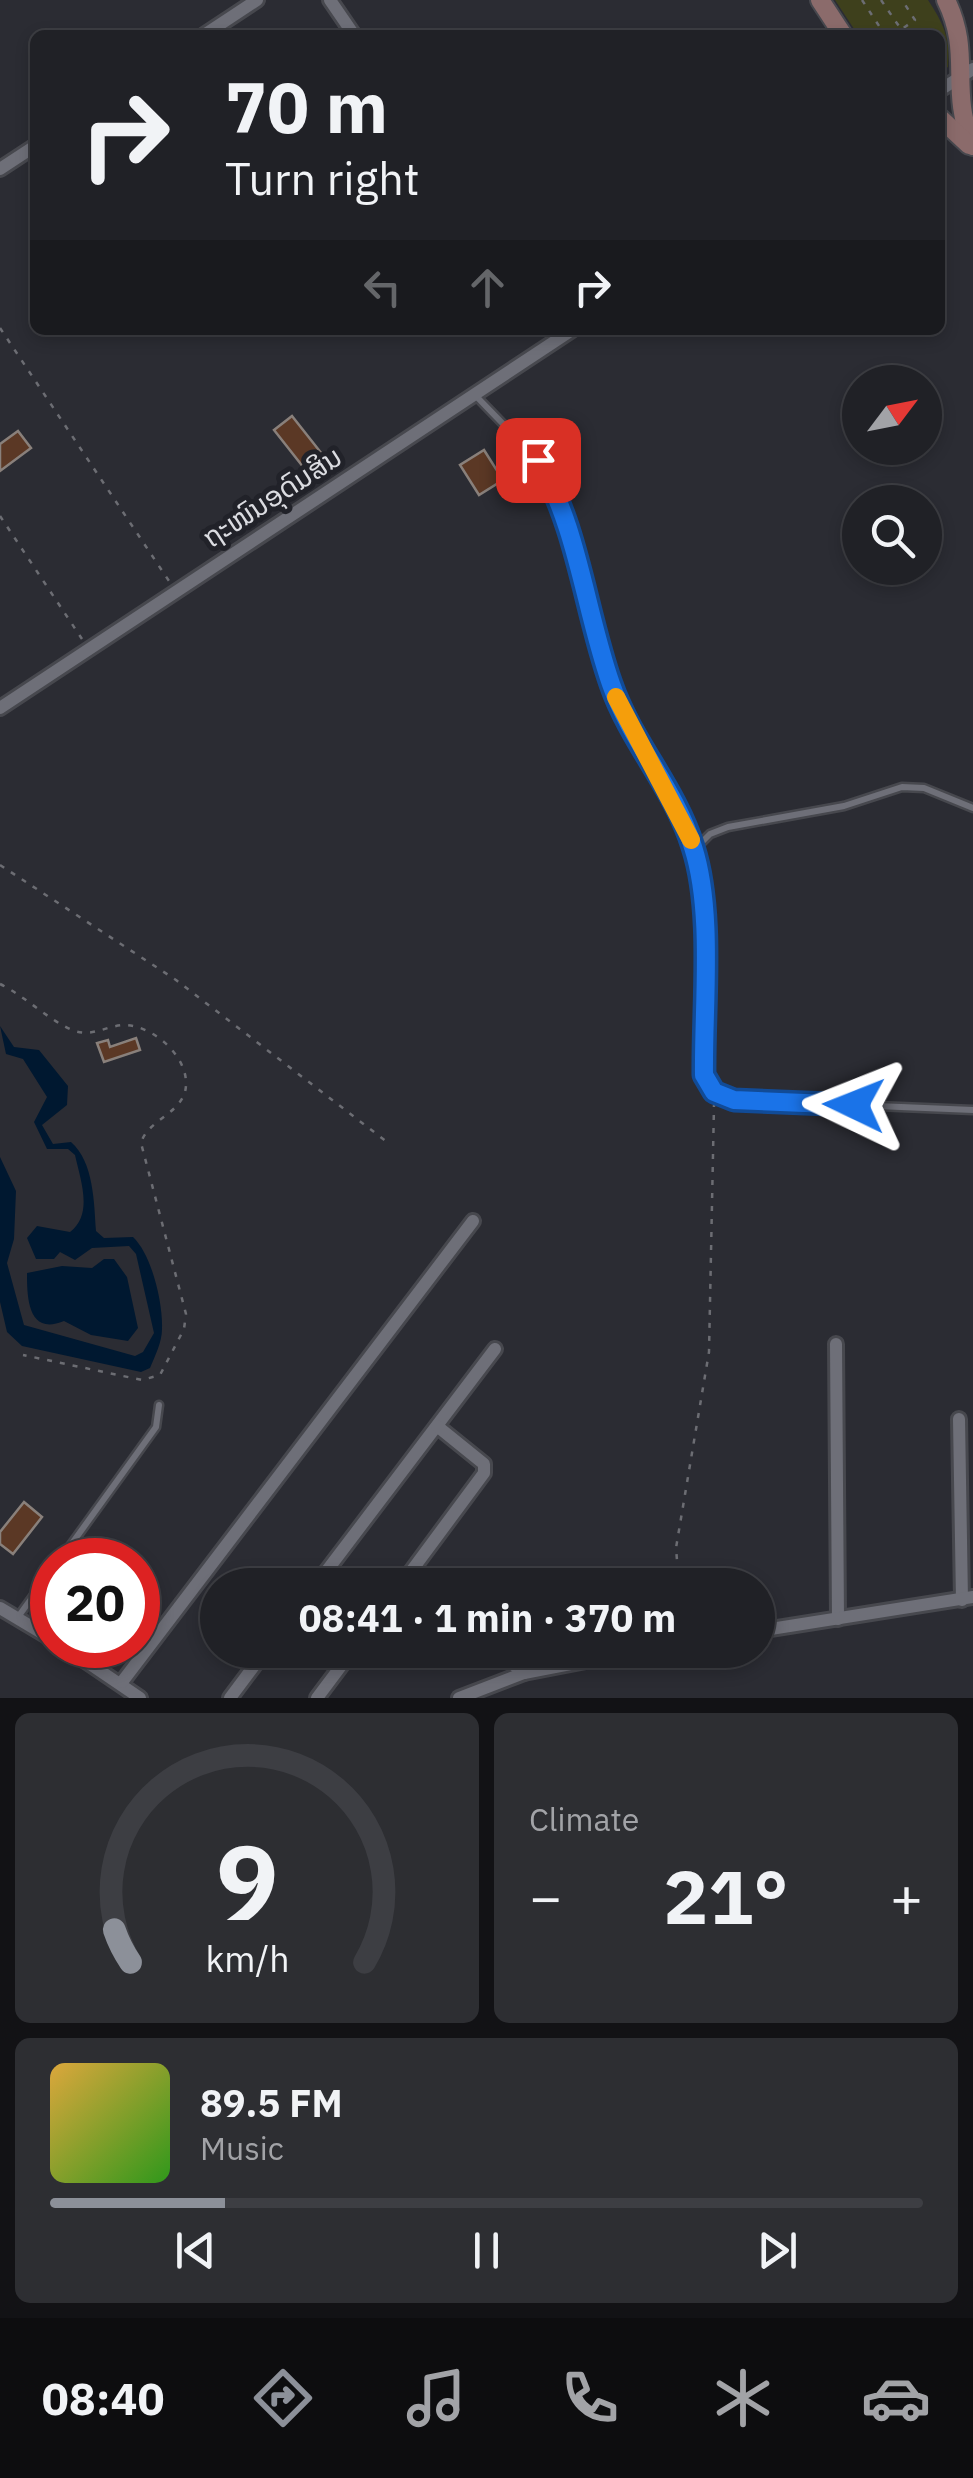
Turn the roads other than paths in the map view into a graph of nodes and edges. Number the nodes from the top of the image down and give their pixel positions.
1 (258, 0) edge
2 (330, 0) edge
3 (820, 0) edge
4 (946, 0) edge
5 (212, 30) edge
6 (351, 30) edge
7 (840, 30) edge
8 (967, 73) edge
9 (945, 87) edge
10 (945, 123) edge
11 (973, 148) edge
12 (30, 149) edge
13 (0, 168) edge
14 (559, 335) edge
15 (474, 394) junction
16 (0, 708) edge
17 (973, 808) edge
18 (694, 850) junction
19 (973, 1110) edge
20 (474, 1221) dead end
21 (836, 1344) dead end
22 (495, 1349) dead end
23 (158, 1405) dead end
24 (959, 1419) dead end
25 (436, 1426) junction
26 (76, 1538) edge
27 (329, 1568) edge
28 (416, 1568) edge
29 (967, 1598) edge
30 (30, 1601) edge
31 (0, 1608) edge
32 (18, 1618) junction
33 (838, 1619) junction
34 (30, 1625) edge
35 (775, 1628) edge
36 (99, 1668) edge
37 (252, 1668) edge
38 (340, 1668) edge
39 (517, 1668) edge
40 (550, 1668) edge
41 (524, 1673) junction
42 (122, 1682) junction
43 (140, 1698) edge
44 (230, 1698) edge
45 (317, 1698) edge
46 (460, 1698) edge

1 - 5 street
2 - 6 street
3 - 7 street
4 - 8 street
8 - 9 street
8 - 11 street
10 - 11 street
12 - 13 street
14 - 15 street, ຖະໜົນອຸດົມສິນ
15 - 16 street, ຖະໜົນອຸດົມສິນ
15 - 18 lane
17 - 18 lane
18 - 19 lane
20 - 42 street
21 - 33 street
22 - 25 street
23 - 26 lane
24 - 29 street
25 - 27 street
25 - 28 street
29 - 33 street
30 - 32 lane
31 - 32 street
32 - 34 street
33 - 35 street
36 - 42 street
37 - 44 street
38 - 45 street
39 - 41 street
40 - 41 street
41 - 46 street
42 - 43 street

